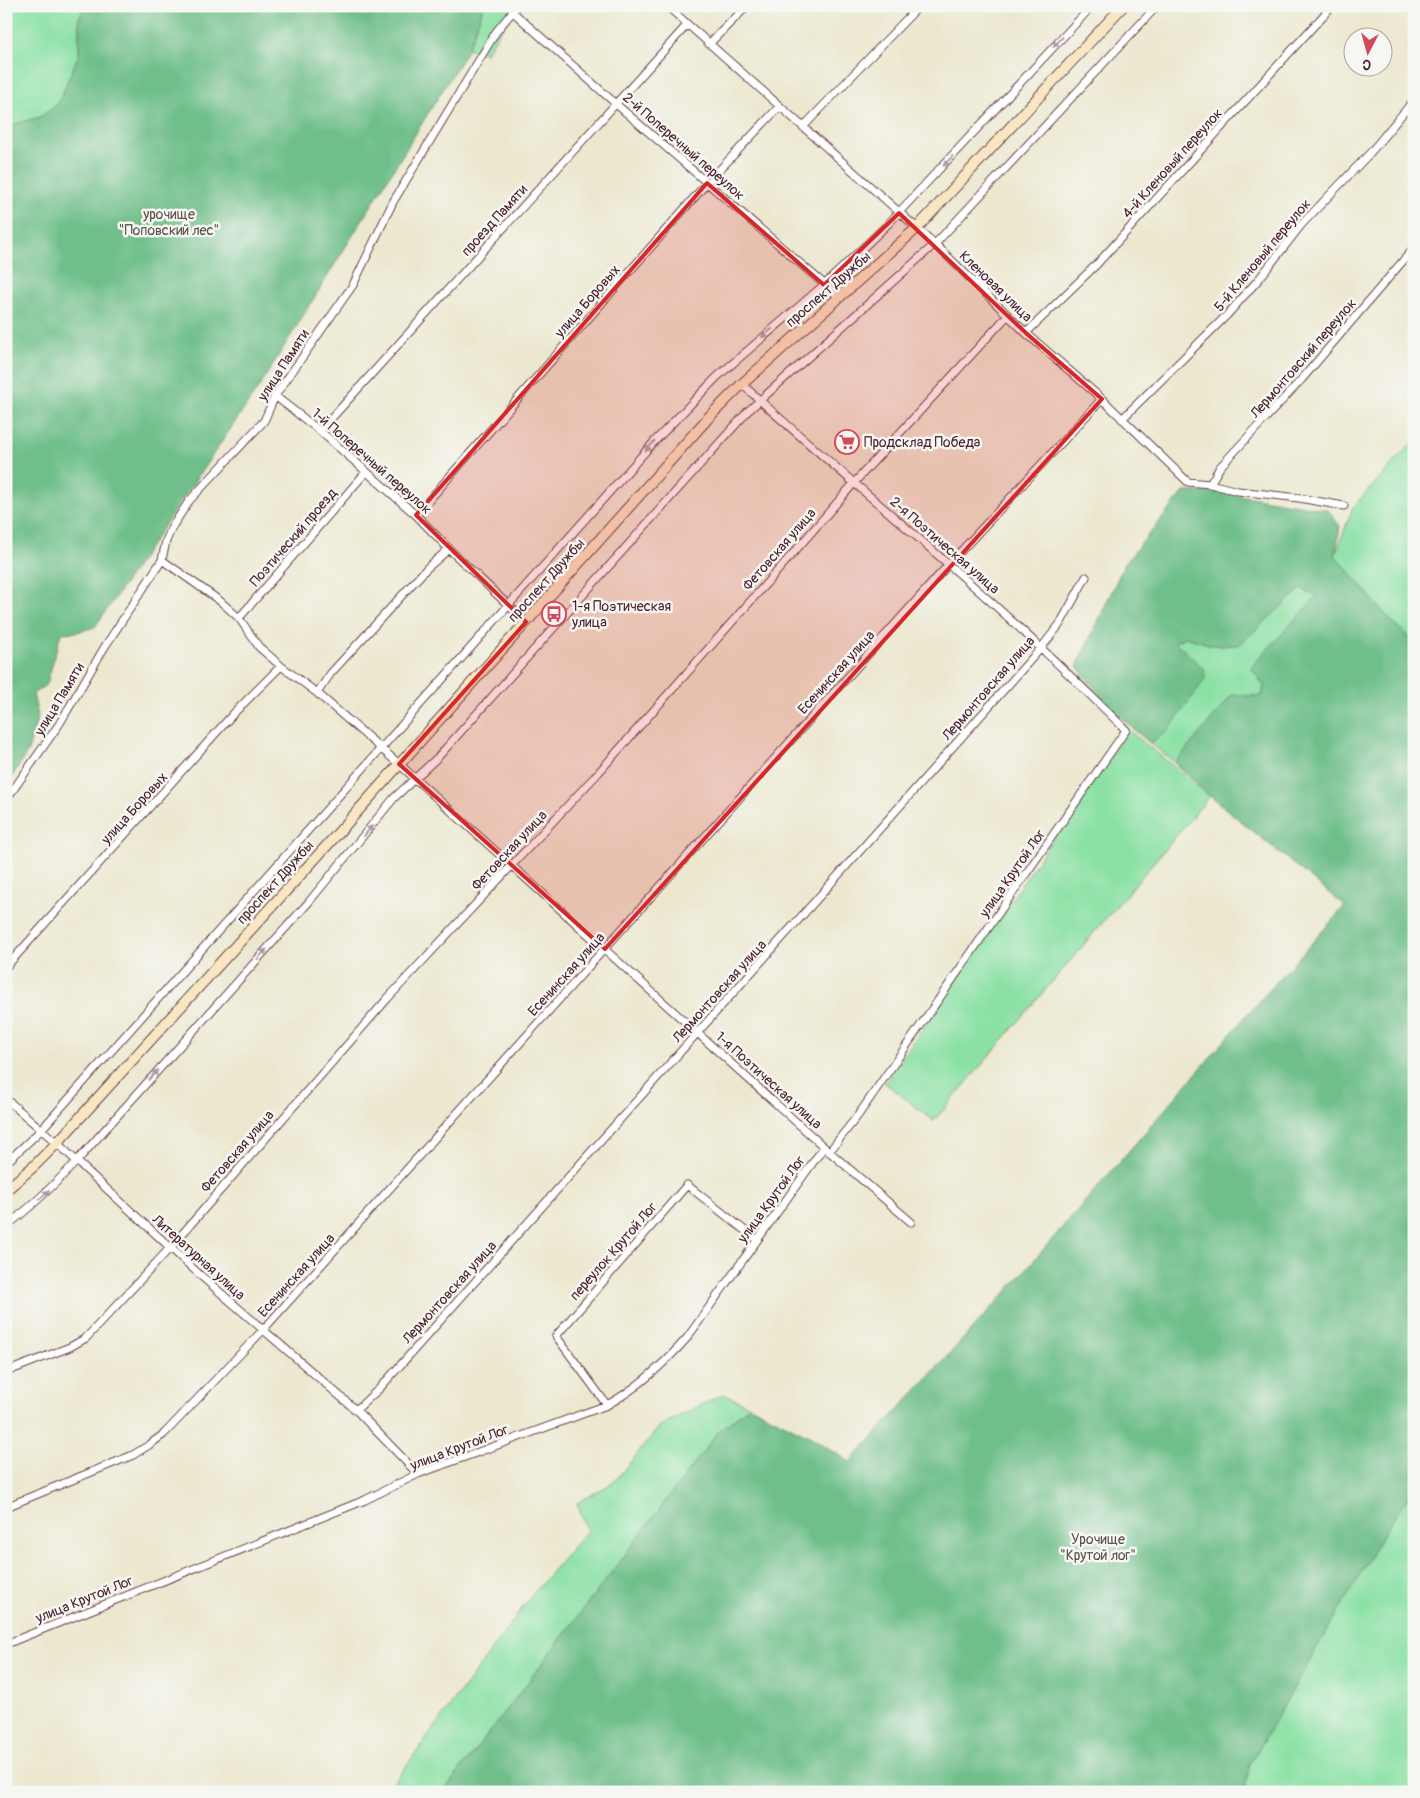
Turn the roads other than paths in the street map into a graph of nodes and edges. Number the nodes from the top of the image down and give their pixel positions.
1 (667, 6) edge
2 (747, 6) edge
3 (919, 6) edge
4 (1092, 6) edge
5 (1124, 6) edge
6 (1157, 6) edge
7 (1332, 6) edge
8 (515, 9) edge
9 (687, 25) junction
10 (710, 44) junction
11 (1414, 100) edge
12 (616, 104) junction
13 (779, 107) junction
14 (803, 127) junction
15 (707, 183) junction
16 (899, 213) junction
17 (916, 228) junction
18 (935, 244) junction
19 (1414, 248) edge
20 (824, 285) junction
21 (839, 297) junction
22 (1008, 315) junction
23 (1026, 333) junction
24 (742, 384) junction
25 (275, 396) junction
26 (1102, 399) junction
27 (759, 400) junction
28 (1122, 419) junction
29 (320, 431) junction
30 (366, 472) junction
31 (854, 483) junction
32 (1210, 484) junction
33 (1344, 506) dead end
34 (416, 515) junction
35 (449, 549) junction
36 (162, 560) junction
37 (949, 564) junction
38 (1086, 577) dead end
39 (508, 606) junction
40 (239, 618) junction
41 (526, 622) junction
42 (1042, 648) junction
43 (280, 666) junction
44 (317, 693) junction
45 (1126, 730) joint
46 (381, 748) junction
47 (399, 764) junction
48 (414, 779) junction
49 (6, 800) edge
50 (512, 866) junction
51 (605, 949) junction
52 (6, 967) edge
53 (698, 1033) junction
54 (6, 1099) edge
55 (41, 1130) junction
56 (57, 1143) junction
57 (827, 1150) junction
58 (76, 1162) junction
59 (6, 1163) edge
60 (6, 1190) edge
61 (911, 1222) dead end
62 (6, 1226) edge
63 (757, 1240) junction
64 (170, 1248) junction
65 (263, 1330) junction
66 (6, 1372) edge
67 (608, 1405) junction
68 (356, 1410) junction
69 (418, 1474) junction
70 (6, 1507) edge
71 (6, 1644) edge

1 - 9 street, Кленовая улица
2 - 10 street
3 - 14 street
4 -> 16 street
5 - 17 main road, проспект Дружбы
6 - 18 street
7 - 23 street, 4-й Кленовый переулок
8 - 12 street, 2-й Поперечный переулок
8 - 25 street, улица Памяти
9 - 10 street, Кленовая улица
9 - 12 street, проезд Памяти
10 - 13 street, Кленовая улица
11 - 28 street, 5-й Кленовый переулок
12 - 15 street, 2-й Поперечный переулок
12 - 29 street, проезд Памяти
13 - 14 street, Кленовая улица
13 - 15 street, улица Боровых
14 - 16 street, Кленовая улица
15 - 20 street, 2-й Поперечный переулок
15 - 34 street, улица Боровых
16 - 17 street, Кленовая улица
16 - 20 street
17 - 18 street, Кленовая улица
17 - 21 main road, проспект Дружбы
18 - 22 street, Кленовая улица
18 - 27 street
19 - 32 street, Лермонтовский переулок
20 - 21 street, 2-й Поперечный переулок
20 -> 39 street
21 - 24 main road, проспект Дружбы
22 - 23 street, Кленовая улица
22 - 31 street, Фетовская улица
23 - 26 street, Кленовая улица
24 - 27 street, 2-я Поэтическая улица
24 - 41 main road, проспект Дружбы
25 - 29 street, 1-й Поперечный переулок
25 - 36 street, улица Памяти
26 - 28 street, Кленовая улица
26 - 37 street, Есенинская улица
27 - 31 street, 2-я Поэтическая улица
27 - 48 street
28 - 32 street, Кленовая улица
29 - 30 street, 1-й Поперечный переулок
30 - 34 street, 1-й Поперечный переулок
30 - 40 street, Поэтический проезд
31 - 37 street, 2-я Поэтическая улица
31 - 50 street, Фетовская улица
32 - 33 street, Кленовая улица
34 - 35 street, 1-й Поперечный переулок
35 - 39 street, 1-й Поперечный переулок
35 - 44 street
36 - 40 street, 1-я Поэтическая улица
36 - 49 street, улица Памяти
37 - 42 street, 2-я Поэтическая улица
37 - 51 street, Есенинская улица
38 - 42 street, Лермонтовская улица
39 - 41 street, 1-й Поперечный переулок
39 - 46 street
40 - 43 street, 1-я Поэтическая улица
41 - 47 main road, проспект Дружбы
42 - 45 street, 2-я Поэтическая улица
42 - 53 street, Лермонтовская улица
43 - 44 street, 1-я Поэтическая улица
43 - 52 street, улица Боровых
44 - 46 street, 1-я Поэтическая улица
45 - 57 street, улица Крутой Лог
46 - 47 street, 1-я Поэтическая улица
46 - 55 street
47 - 48 street, 1-я Поэтическая улица
47 - 56 main road, проспект Дружбы
48 - 50 street, 1-я Поэтическая улица
58 -> 48 street
50 - 51 street, 1-я Поэтическая улица
50 - 64 street, Фетовская улица
51 - 53 street, 1-я Поэтическая улица
51 - 65 street, Есенинская улица
53 - 57 street, 1-я Поэтическая улица
53 - 68 street, Лермонтовская улица
54 - 55 street, Литературная улица
55 - 56 street, Литературная улица
55 - 59 street
56 - 58 street, Литературная улица
56 - 60 main road, проспект Дружбы
57 - 61 street, 1-я Поэтическая улица
57 - 63 street, улица Крутой Лог
62 -> 58 street
58 - 64 street, Литературная улица
63 - 67 street, улица Крутой Лог
63 - 67 street, переулок Крутой Лог
64 - 65 street, Литературная улица
64 - 66 street, Фетовская улица
65 - 68 street, Литературная улица
65 - 70 street, Есенинская улица
67 - 69 street, улица Крутой Лог
68 - 69 street, Литературная улица
69 - 71 street, улица Крутой Лог

